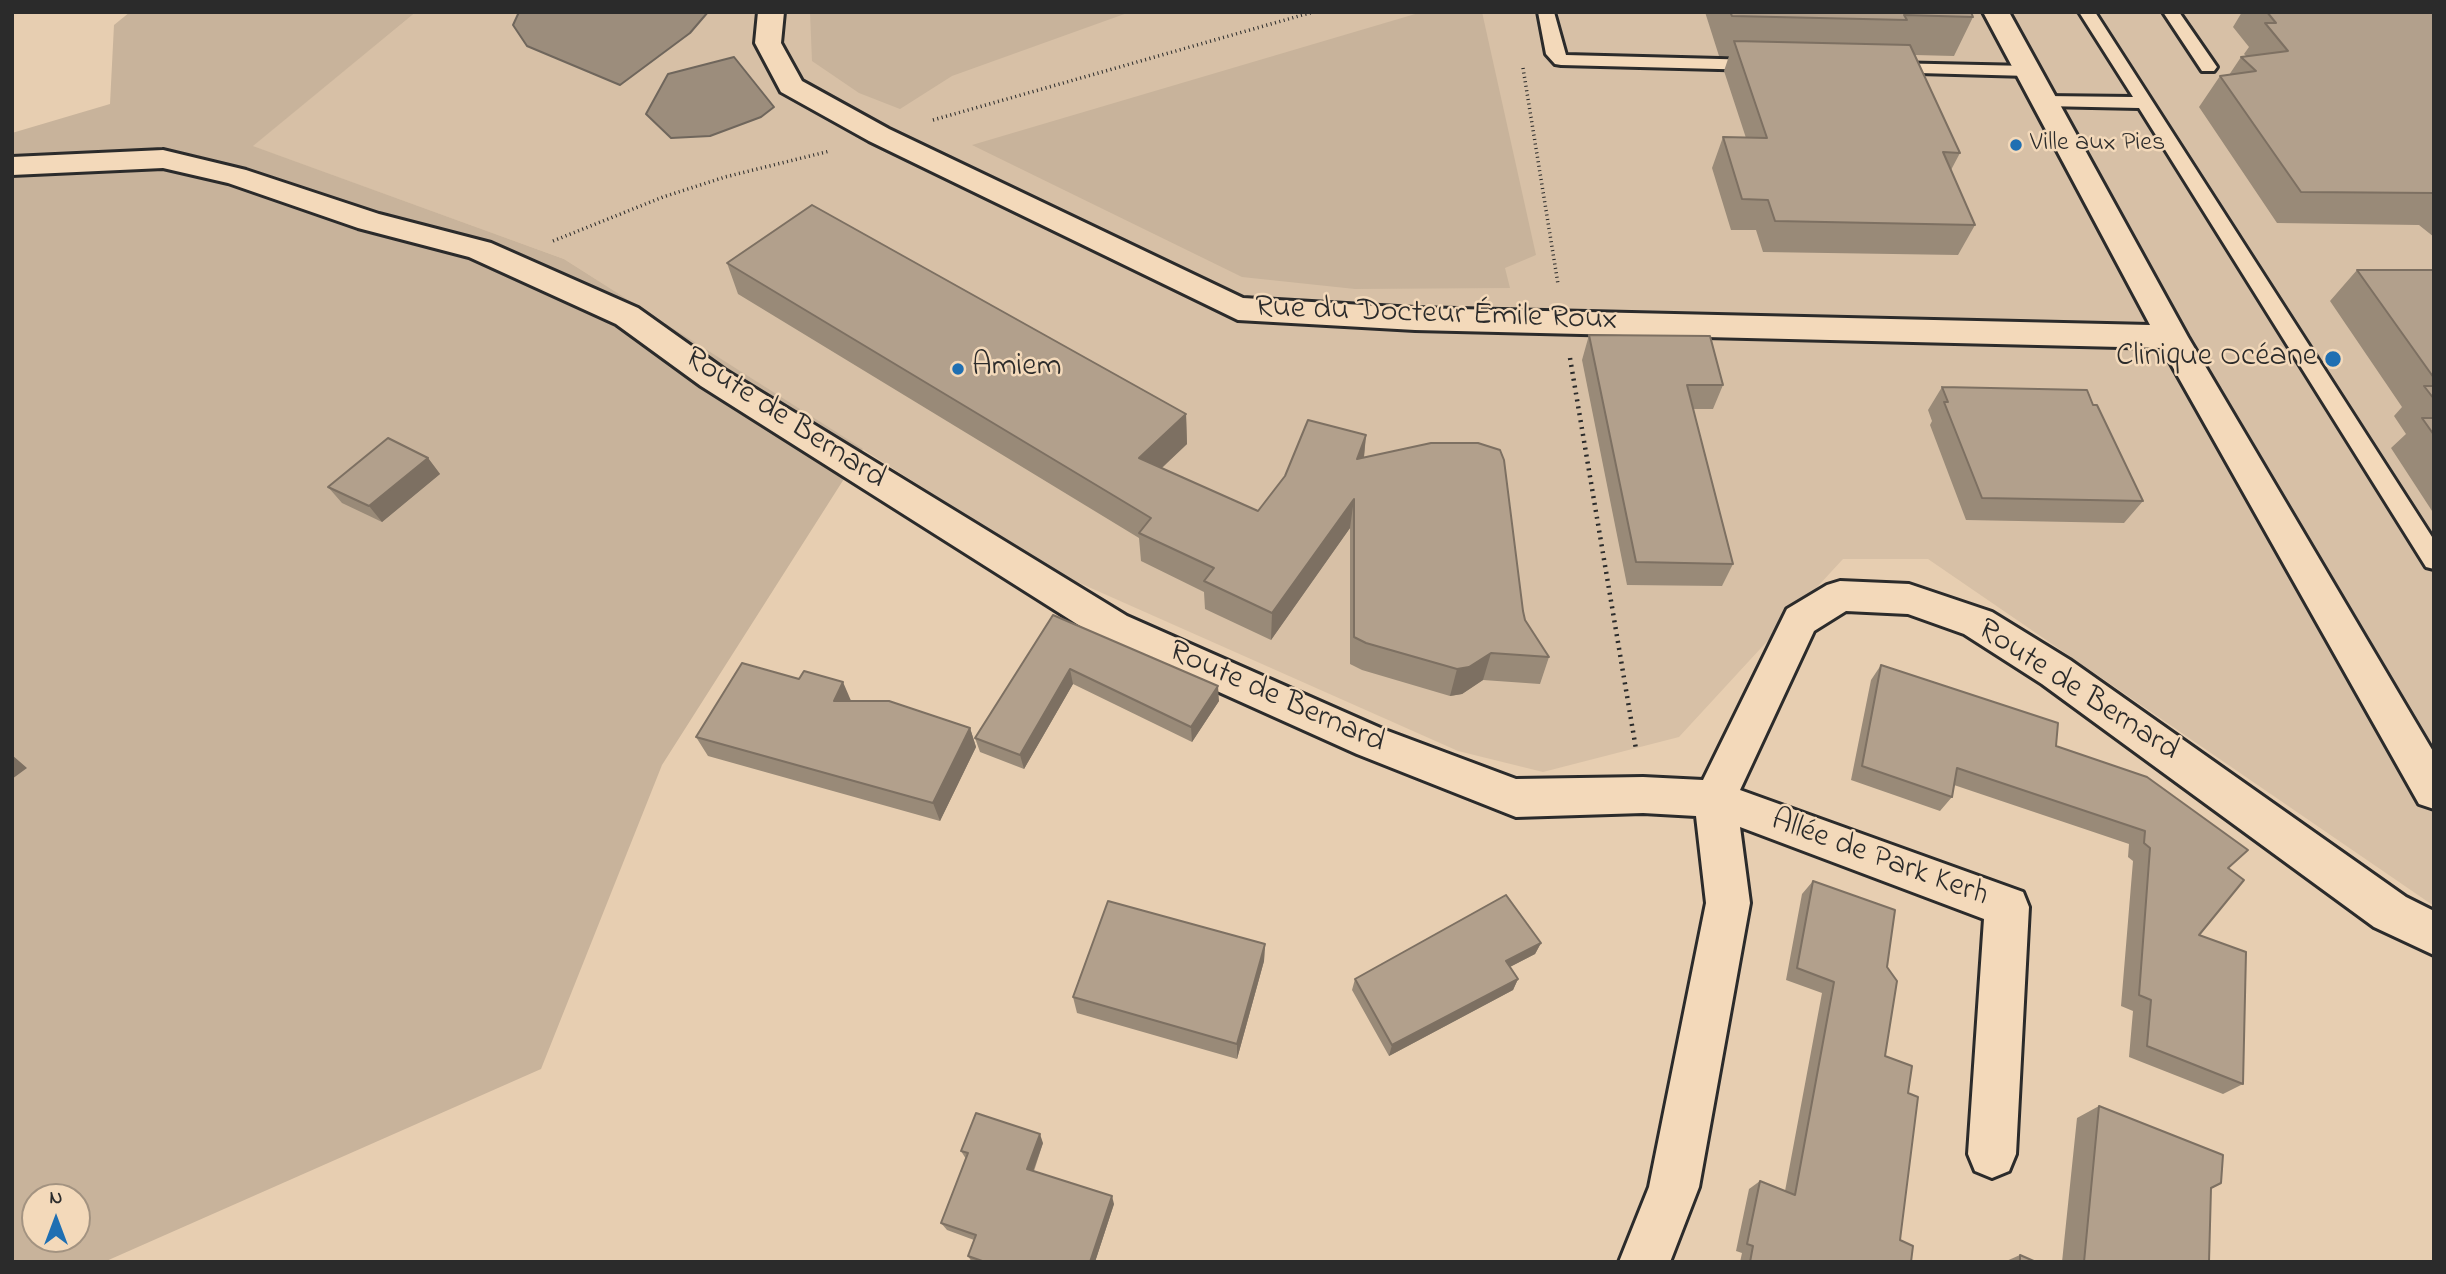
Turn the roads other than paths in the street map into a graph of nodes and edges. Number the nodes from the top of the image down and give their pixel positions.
1 (771, 12) edge
2 (1546, 12) edge
3 (1996, 12) edge
4 (2087, 12) edge
5 (2171, 12) edge
6 (1780, 65) edge
7 (2207, 67) dead end
8 (1876, 68) edge
9 (2028, 71) junction
10 (2044, 101) junction
11 (2145, 103) junction
12 (12, 166) edge
13 (2172, 337) junction
14 (2434, 560) edge
15 (2434, 791) edge
16 (1715, 799) junction
17 (2434, 934) edge
18 (1992, 1154) dead end
19 (1644, 1262) edge

1 - 13 street, Rue du Docteur Émile Roux
2 - 6 lane
3 - 9 street
4 - 11 lane
5 - 7 lane
8 - 9 lane
9 - 10 street
10 - 11 lane
10 - 13 street
11 - 14 lane
12 - 16 street, Route de Bernard
13 - 15 street
16 - 17 street, Route de Bernard
16 - 18 street, Allée de Park Kerh
16 - 19 street

